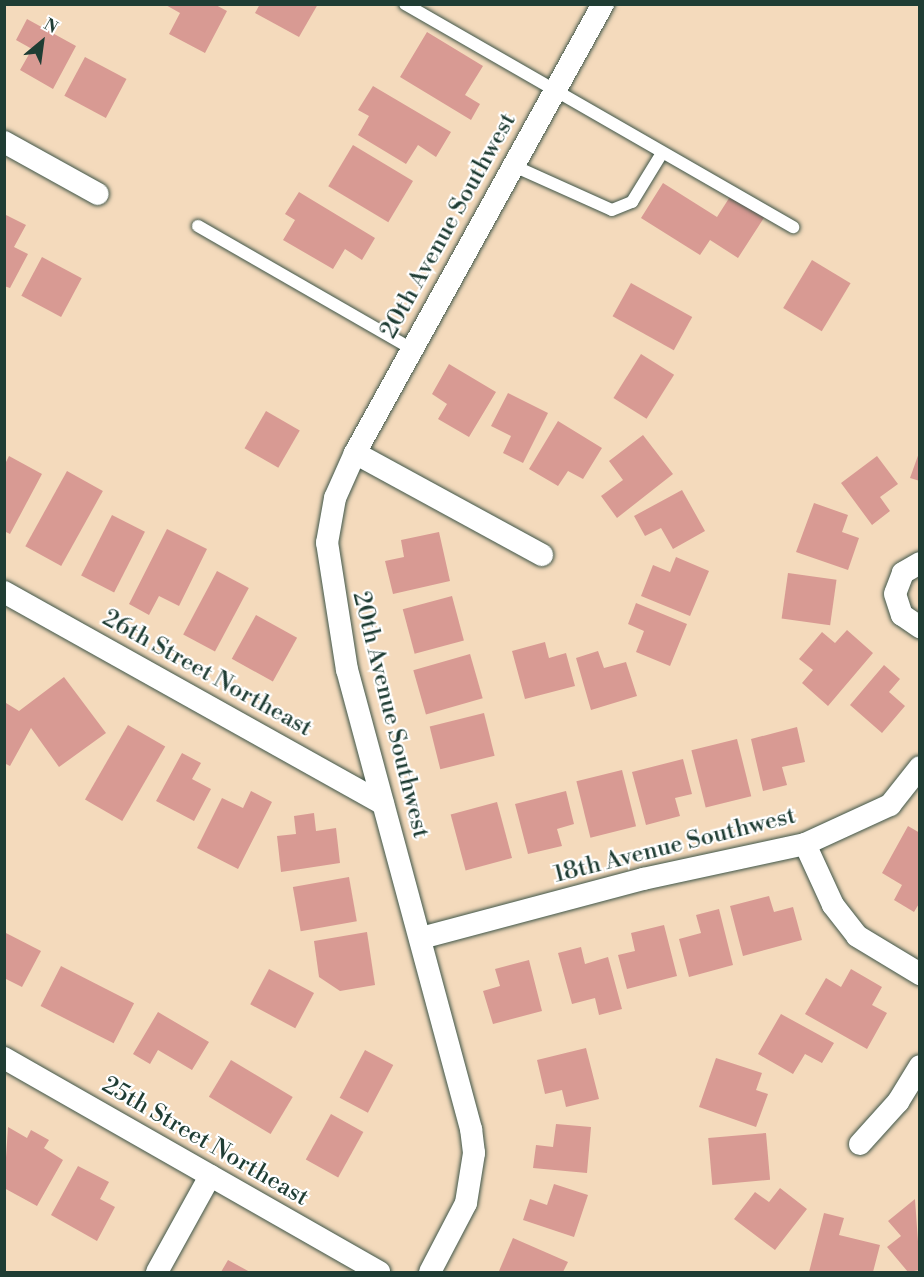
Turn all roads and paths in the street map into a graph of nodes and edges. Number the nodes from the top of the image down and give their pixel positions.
1 (405, 4) edge
2 (603, 4) edge
3 (553, 93) junction
4 (4, 142) edge
5 (662, 153) junction
6 (514, 166) junction
7 (98, 194) dead end
8 (198, 226) dead end
9 (793, 227) dead end
10 (412, 349) junction
11 (355, 453) junction
12 (542, 555) dead end
13 (920, 563) edge
14 (4, 592) edge
15 (920, 627) edge
16 (920, 767) edge
17 (383, 804) junction
18 (805, 844) junction
19 (421, 938) junction
20 (920, 974) edge
21 (4, 1058) edge
22 (920, 1066) edge
23 (860, 1143) dead end
24 (210, 1176) junction
25 (157, 1272) edge
26 (380, 1272) edge
27 (430, 1272) edge

1 - 3 lane
2 - 3 street, 20th Avenue Southwest
3 - 5 lane
3 - 6 street, 20th Avenue Southwest
4 - 7 street
5 - 6 lane
5 - 9 lane
6 - 10 street, 20th Avenue Southwest
8 - 10 lane
10 - 11 street, 20th Avenue Southwest
11 - 12 street
11 - 17 street, 20th Avenue Southwest
13 - 15 street
14 - 17 street, 26th Street Northeast
16 - 18 street, 18th Avenue Southwest
17 - 19 street, 20th Avenue Southwest
18 - 19 street, 18th Avenue Southwest
18 - 20 street
19 - 27 street, 20th Avenue Southwest
21 - 24 street, 25th Street Northeast
22 - 23 street
24 - 25 street
24 - 26 street, 25th Street Northeast

